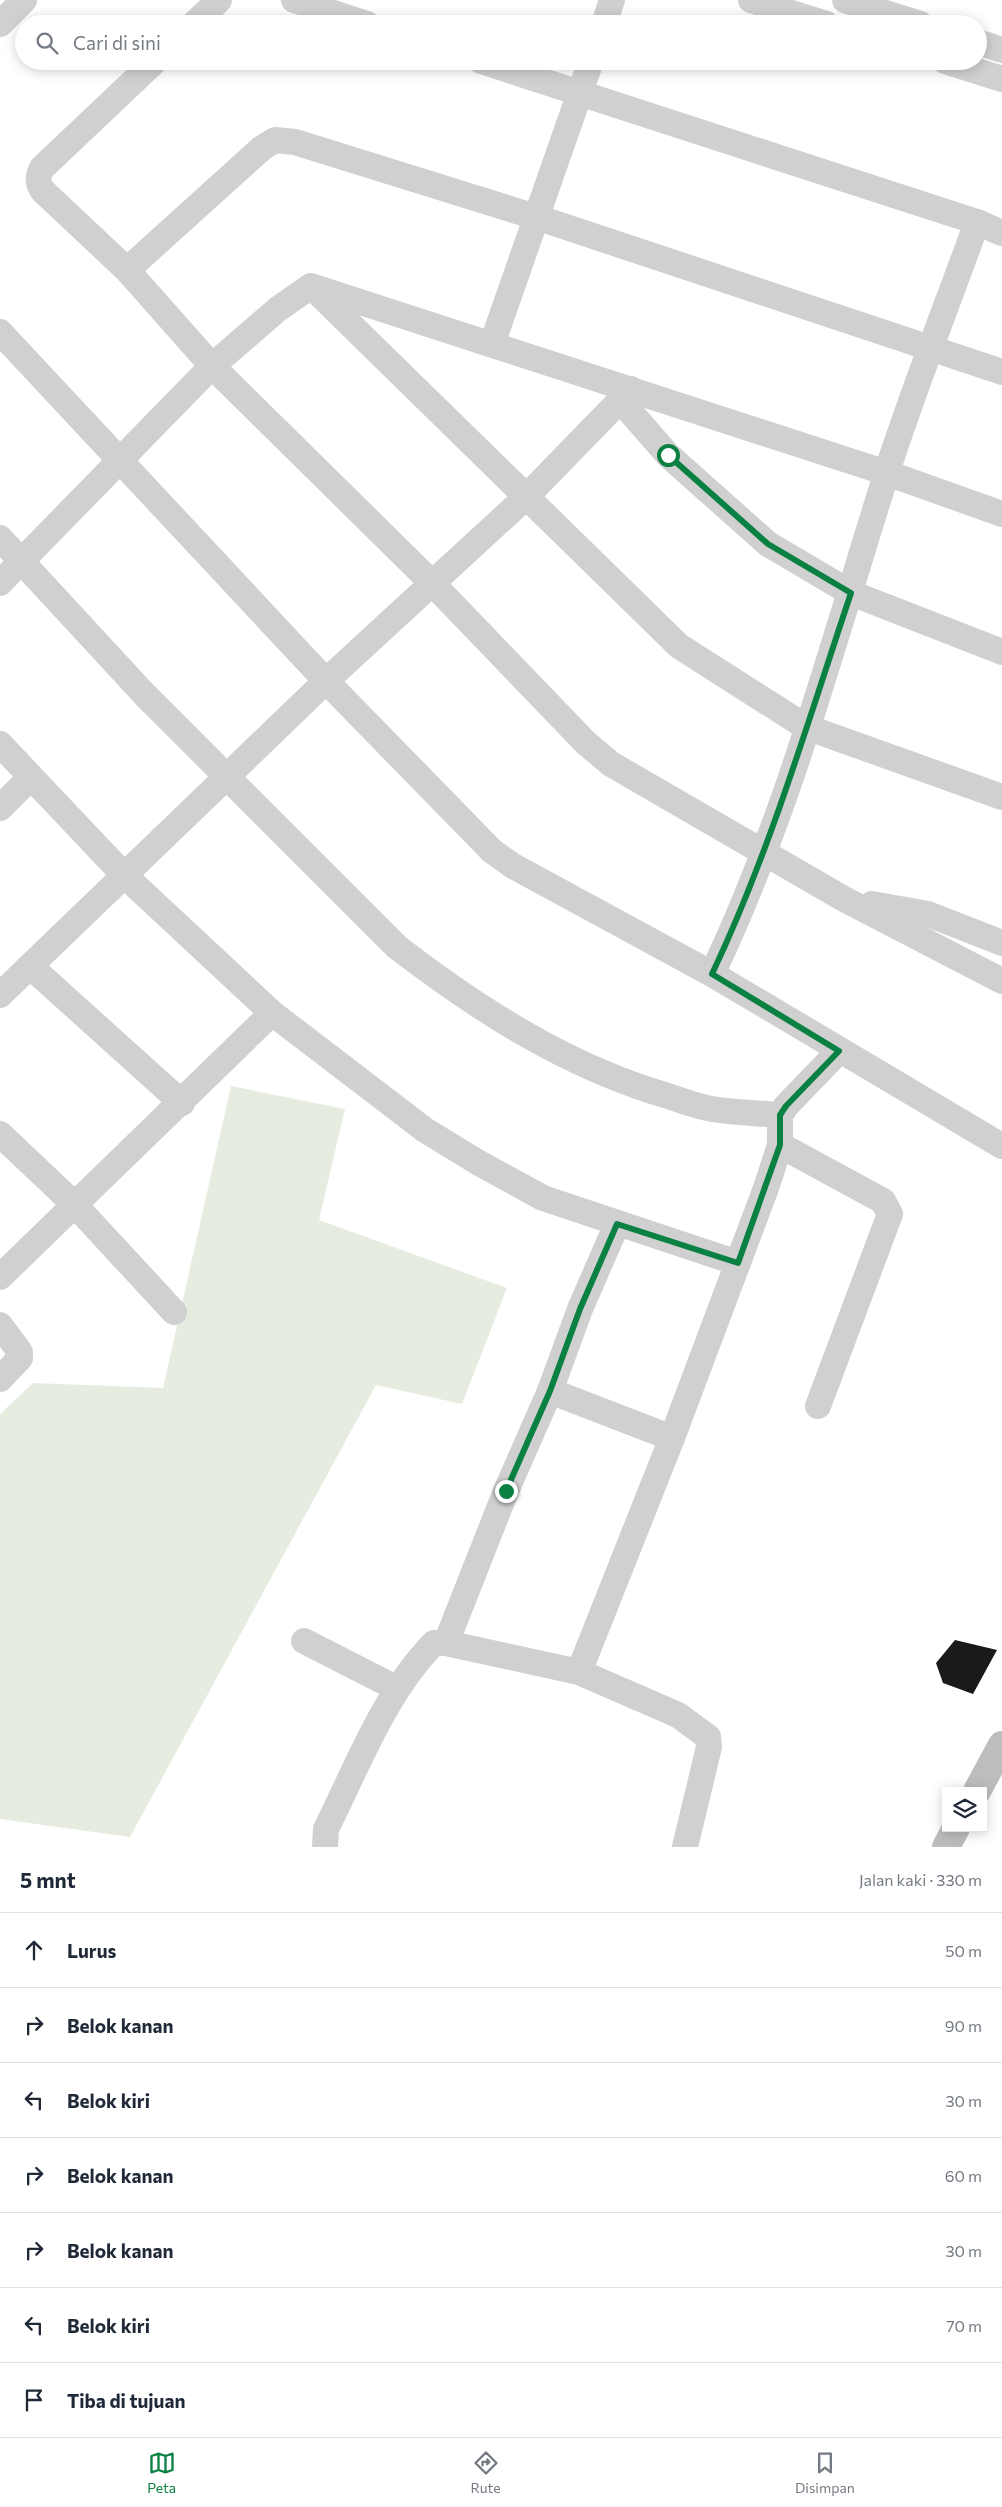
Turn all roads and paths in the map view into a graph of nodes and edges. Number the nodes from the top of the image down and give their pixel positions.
1 (24, 0) edge
2 (219, 0) edge
3 (294, 0) edge
4 (612, 0) edge
5 (751, 0) edge
6 (845, 0) edge
7 (203, 15) edge
8 (340, 15) edge
9 (607, 15) edge
10 (798, 15) edge
11 (892, 15) edge
12 (0, 24) edge
13 (987, 45) edge
14 (1002, 50) edge
15 (145, 70) edge
16 (508, 70) edge
17 (587, 70) edge
18 (974, 70) edge
19 (1002, 79) edge
20 (579, 94) junction
21 (536, 217) junction
22 (977, 222) junction
23 (1002, 233) edge
24 (127, 270) junction
25 (310, 286) junction
26 (0, 332) edge
27 (492, 344) junction
28 (932, 347) junction
29 (212, 366) junction
30 (1002, 372) edge
31 (625, 395) junction
32 (120, 459) junction
33 (886, 473) junction
34 (527, 496) junction
35 (1002, 514) edge
36 (0, 538) edge
37 (22, 560) junction
38 (0, 583) edge
39 (433, 584) junction
40 (851, 593) junction
41 (1002, 652) edge
42 (326, 681) junction
43 (806, 727) junction
44 (0, 744) edge
45 (228, 777) junction
46 (30, 778) junction
47 (1002, 797) edge
48 (0, 808) edge
49 (765, 851) junction
50 (124, 875) junction
51 (844, 899) junction
52 (971, 932) junction
53 (1002, 943) edge
54 (947, 953) junction
55 (30, 966) junction
56 (712, 974) junction
57 (1002, 981) edge
58 (0, 994) edge
59 (272, 1013) junction
60 (839, 1051) junction
61 (182, 1103) junction
62 (780, 1115) junction
63 (0, 1134) edge
64 (780, 1145) junction
65 (1002, 1146) edge
66 (74, 1204) junction
67 (617, 1224) junction
68 (738, 1263) junction
69 (0, 1277) edge
70 (174, 1312) dead end
71 (0, 1325) edge
72 (0, 1379) edge
73 (550, 1391) junction
74 (818, 1406) dead end
75 (672, 1438) junction
76 (304, 1641) dead end
77 (446, 1643) junction
78 (579, 1672) junction
79 (396, 1688) junction
80 (1002, 1745) edge
81 (979, 1787) edge
82 (954, 1832) edge
83 (325, 1847) edge
84 (685, 1847) edge
85 (946, 1847) edge

1 - 12 street
2 - 7 street
3 - 8 street
4 - 9 street
5 - 10 street
6 - 11 street
13 - 14 street
15 - 24 street
16 - 20 street
17 - 20 street
18 - 19 street
20 - 21 street
20 - 22 street
21 - 24 street
21 - 27 street
21 - 28 street
22 - 23 street
22 - 28 street
24 - 29 street
25 - 27 street
25 - 29 street
25 - 34 street
26 - 32 street
27 - 31 street
28 - 30 street
28 - 33 street
29 - 32 street
29 - 39 street
31 - 33 street
31 - 34 street
31 - 40 street
32 - 37 street
32 - 42 street
33 - 35 street
33 - 40 street
34 - 39 street
34 - 43 street
36 - 37 street
37 - 38 street
37 - 45 street
39 - 42 street
39 - 49 street
40 - 41 street
40 - 43 street
42 - 45 street
42 - 56 street
43 - 47 street
43 - 49 street
44 - 46 street
45 - 50 street
45 - 62 street
46 - 48 street
46 - 50 street
49 - 51 street
49 - 56 street
50 - 55 street
50 - 59 street
51 - 52 street
51 - 54 street
52 - 53 street
52 - 54 street
54 - 57 street
55 - 58 street
55 - 61 street
56 - 60 street
59 - 61 street
59 - 67 street
60 - 62 street
60 - 65 street
61 - 66 street
62 - 64 street
63 - 66 street
64 - 68 street
64 - 74 street
66 - 69 street
66 - 70 street
67 - 68 street
67 - 73 street
68 - 75 street
71 - 72 street
73 - 75 street
73 - 77 street
75 - 78 street
76 - 79 street
77 - 78 street
77 - 79 street
78 - 84 street
79 - 83 street
80 - 81 main road
82 - 85 main road

